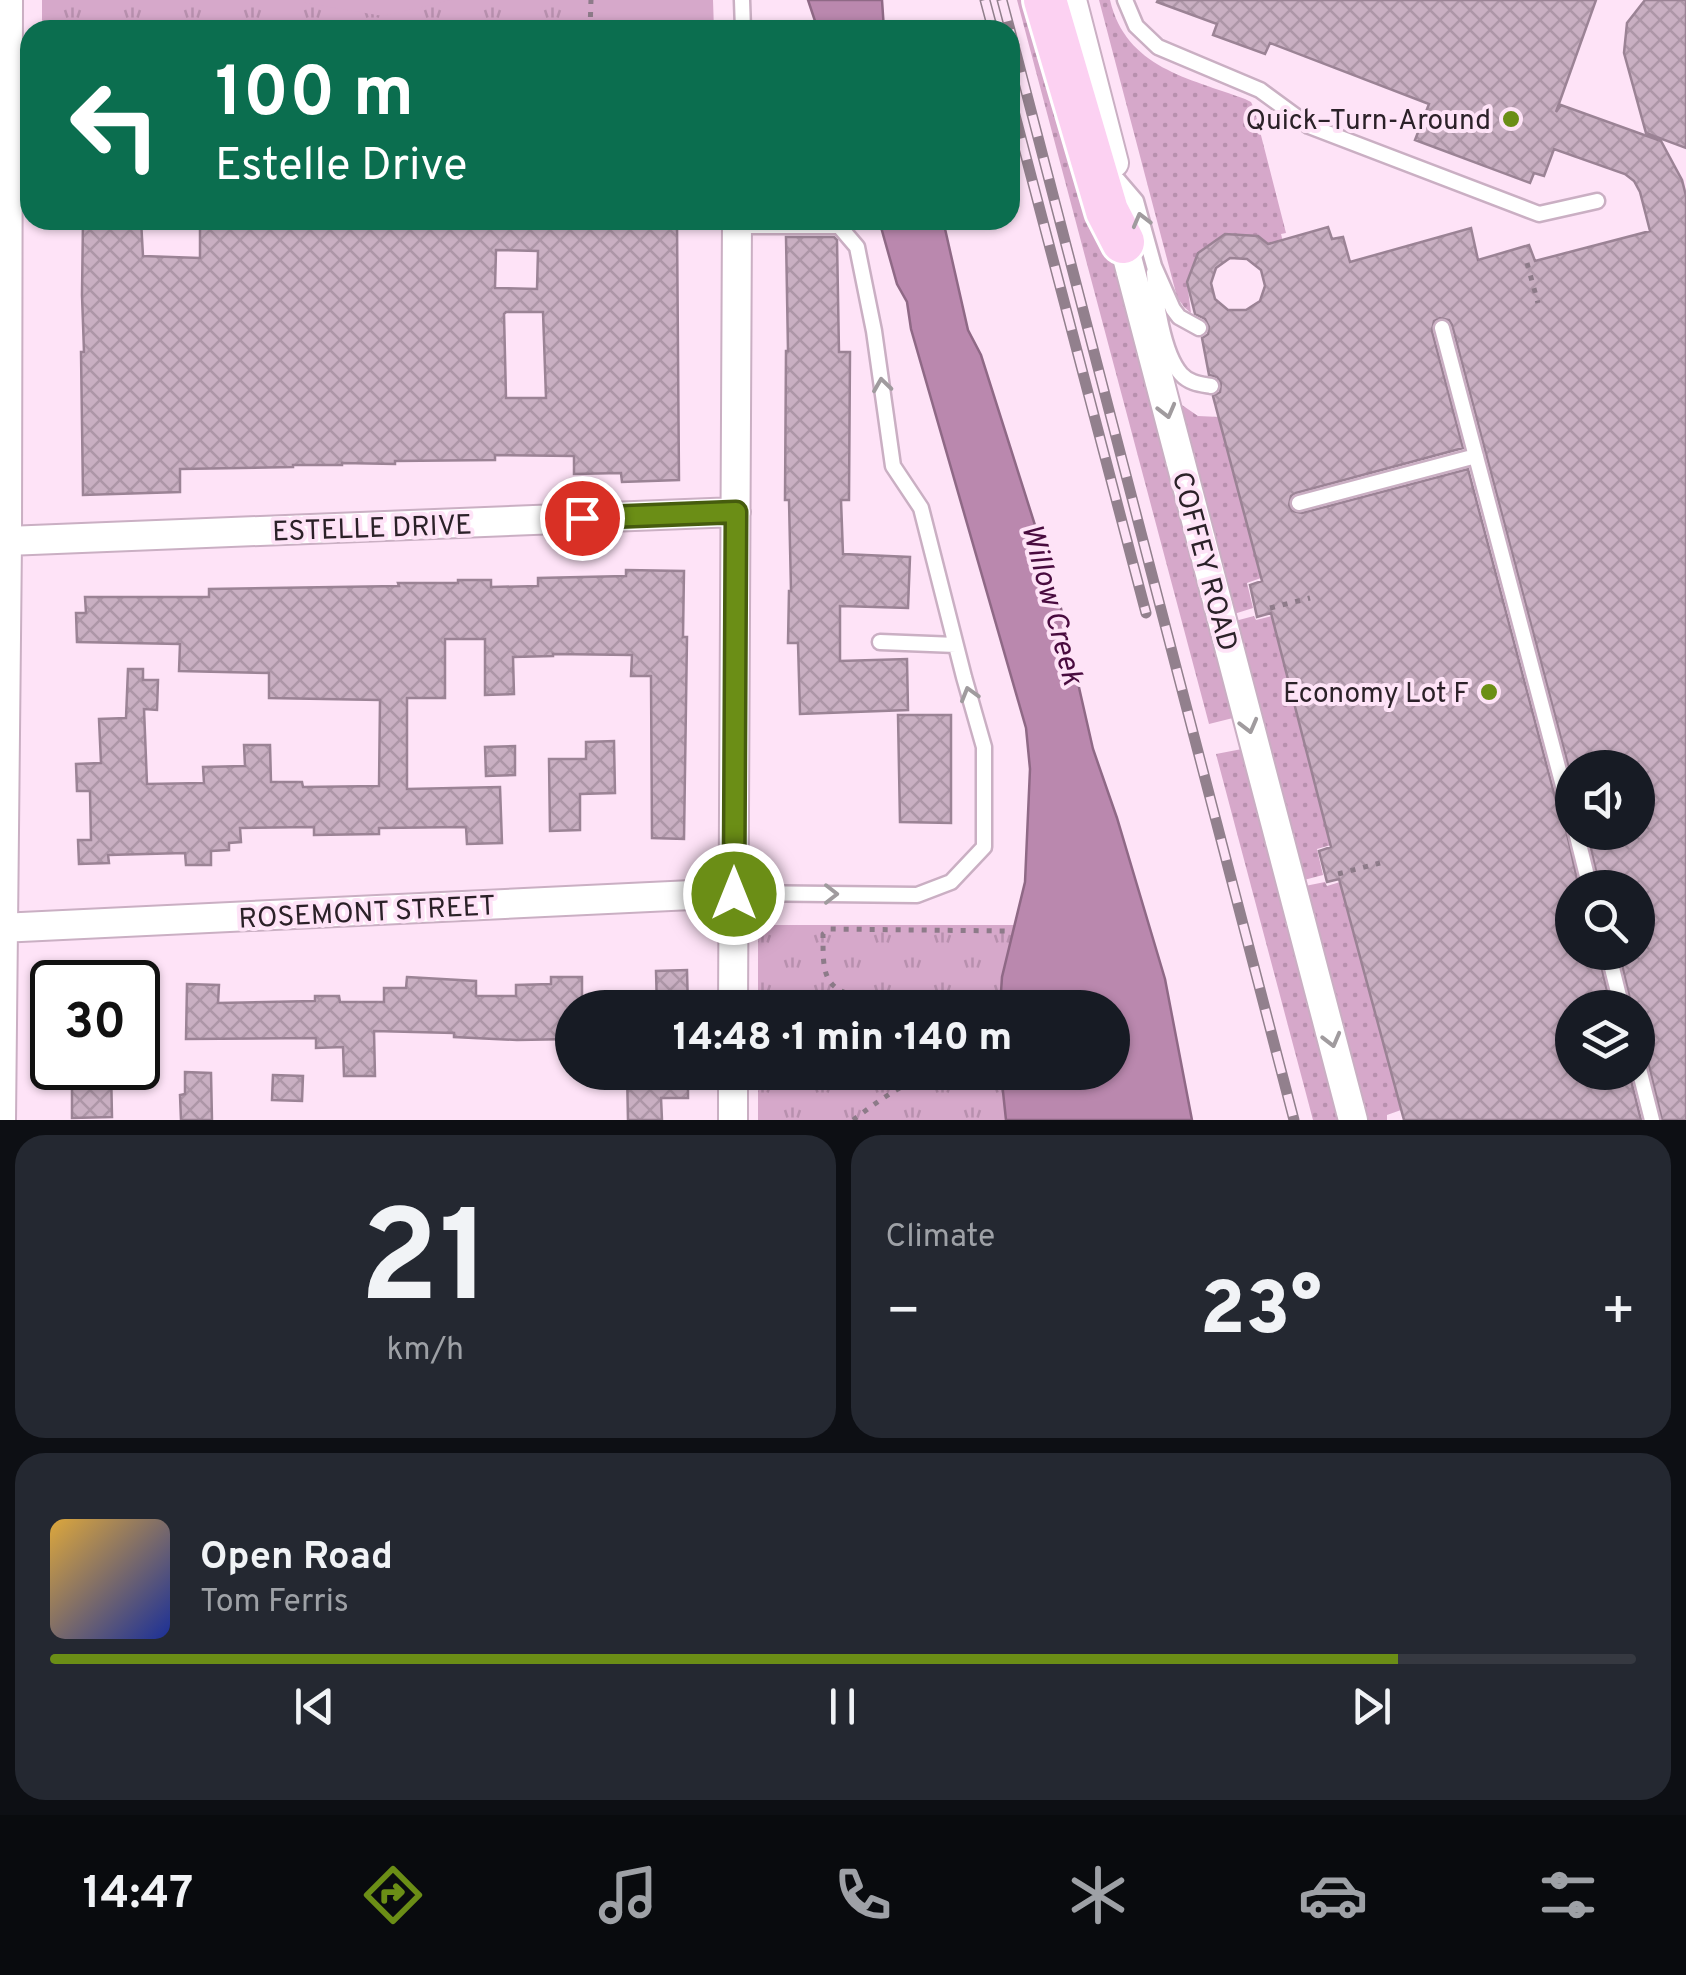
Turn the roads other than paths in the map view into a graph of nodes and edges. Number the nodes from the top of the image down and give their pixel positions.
1 (8, 0) edge
2 (1045, 0) edge
3 (1072, 0) edge
4 (1124, 0) edge
5 (13, 136) edge
6 (1118, 180) junction
7 (1597, 201) dead end
8 (738, 230) edge
9 (842, 230) edge
10 (1138, 254) junction
11 (1198, 328) dead end
12 (1442, 328) dead end
13 (1210, 386) dead end
14 (1476, 456) junction
15 (1299, 503) dead end
16 (736, 512) junction
17 (7, 542) junction
18 (880, 642) dead end
19 (956, 645) junction
20 (1555, 756) edge
21 (734, 894) junction
22 (1, 928) edge
23 (733, 990) edge
24 (733, 1090) edge
25 (1644, 1090) edge
26 (1, 1120) edge
27 (732, 1120) edge
28 (1353, 1120) edge
29 (1652, 1120) edge

1 - 5 street
2 - 10 main road
3 - 6 street, COFFEY ROAD
4 - 7 lane
5 - 17 street
6 - 10 street, COFFEY ROAD
10 -> 6 lane
8 - 16 street
19 -> 9 lane
10 - 11 lane
10 - 13 lane
10 -> 28 street, COFFEY ROAD
12 - 14 lane
14 - 15 lane
14 - 20 lane
16 - 17 street, ESTELLE DRIVE
16 - 21 street
17 - 22 street
18 - 19 lane
21 -> 19 lane
21 - 22 street, ROSEMONT STREET
21 - 23 street
22 - 26 street
24 - 27 street
25 - 29 lane

